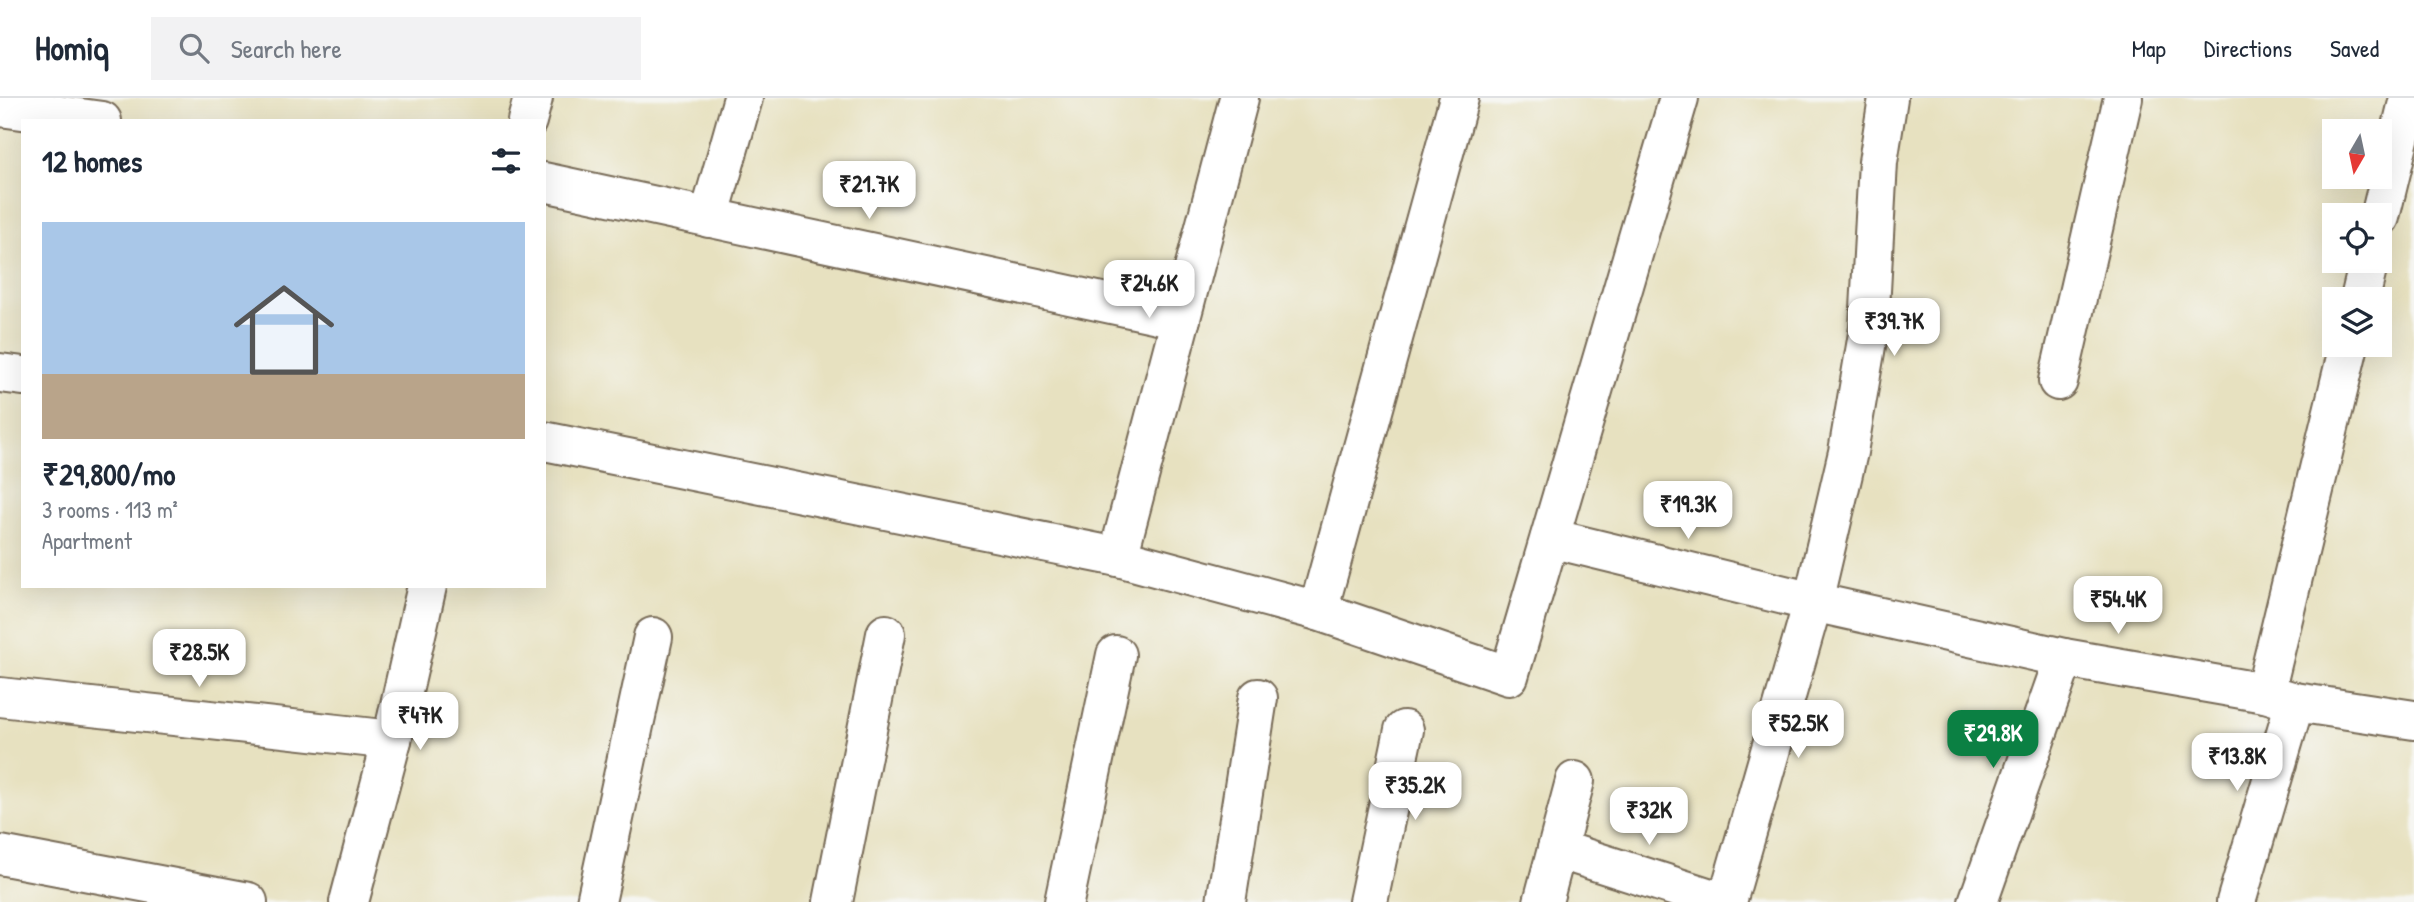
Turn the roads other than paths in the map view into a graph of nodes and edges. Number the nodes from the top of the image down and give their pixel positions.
1 (533, 98) edge
2 (743, 98) edge
3 (1239, 98) edge
4 (1459, 98) edge
5 (1679, 98) edge
6 (1888, 98) edge
7 (2123, 98) edge
8 (2409, 98) edge
9 (1, 112) edge
10 (80, 119) edge
11 (528, 119) edge
12 (546, 182) edge
13 (2383, 203) edge
14 (709, 218) junction
15 (1181, 318) junction
16 (2347, 357) edge
17 (0, 373) edge
18 (21, 376) edge
19 (2058, 381) dead end
20 (546, 441) edge
21 (1550, 538) junction
22 (1118, 557) junction
23 (427, 588) edge
24 (1813, 602) junction
25 (1318, 611) junction
26 (886, 634) dead end
27 (653, 637) dead end
28 (1116, 655) dead end
29 (2064, 658) junction
30 (0, 697) edge
31 (2280, 697) junction
32 (1258, 698) dead end
33 (2414, 720) edge
34 (1404, 730) dead end
35 (392, 740) junction
36 (1575, 781) dead end
37 (1557, 849) junction
38 (0, 855) edge
39 (248, 902) edge
40 (349, 902) edge
41 (596, 902) edge
42 (833, 902) edge
43 (1064, 902) edge
44 (1226, 902) edge
45 (1368, 902) edge
46 (1543, 902) edge
47 (1725, 902) edge
48 (1978, 902) edge
49 (2235, 902) edge

1 - 11 street
2 - 14 street
3 - 15 street
4 - 25 street
5 - 21 street
6 - 24 street
7 - 19 street
8 - 13 street
9 - 10 street
12 - 14 street
14 - 15 street
15 - 22 street
16 - 31 street
17 - 18 street
20 - 22 street
21 - 24 street
21 - 25 street
22 - 25 street
23 - 35 street
24 - 29 street
24 - 47 street
26 - 42 street
27 - 41 street
28 - 43 street
29 - 31 street
29 - 48 street
30 - 35 street
31 - 33 street
31 - 49 street
32 - 44 street
34 - 45 street
35 - 40 street
36 - 37 street
37 - 46 street
37 - 47 street
38 - 39 street

